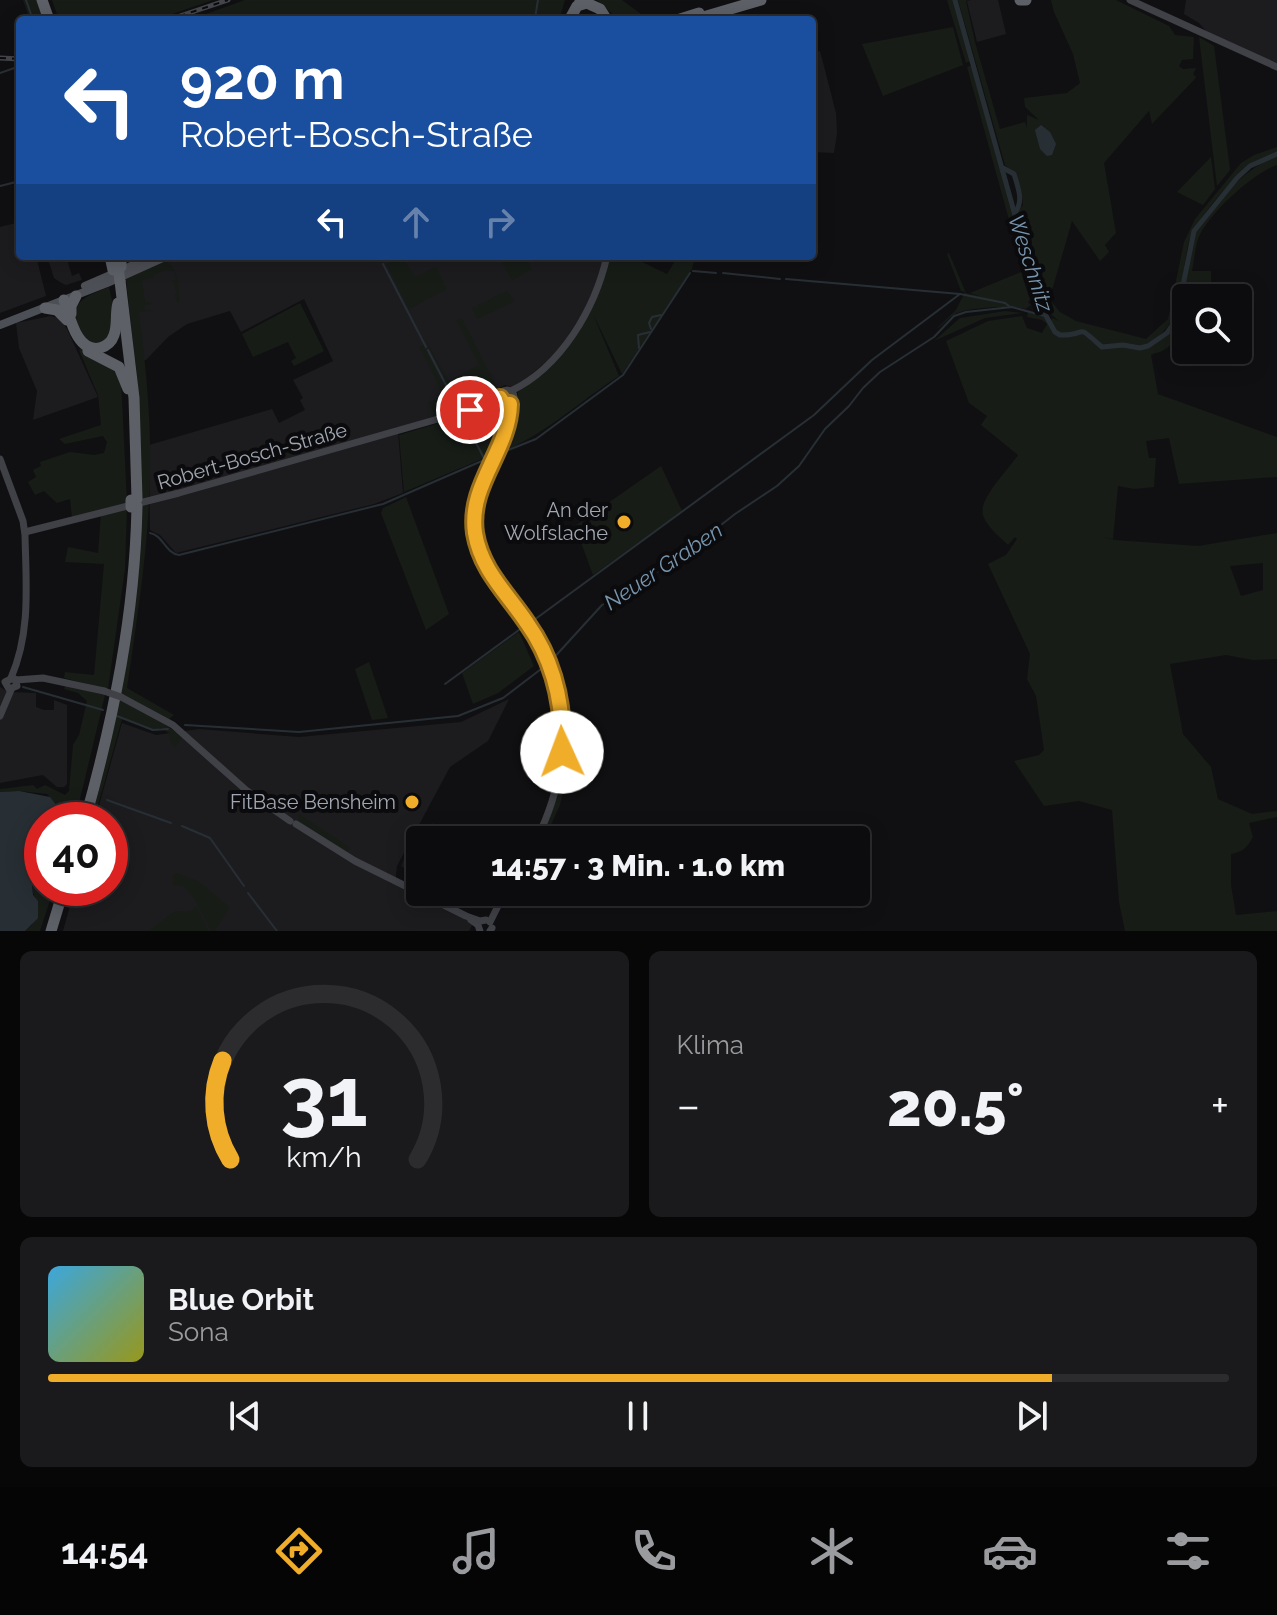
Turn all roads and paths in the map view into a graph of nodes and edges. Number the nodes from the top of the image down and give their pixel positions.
1 (744, 0) edge
2 (761, 0) edge
3 (1130, 0) edge
4 (584, 1) edge
5 (604, 16) edge
6 (610, 16) edge
7 (690, 16) edge
8 (707, 16) edge
9 (1275, 67) edge
10 (145, 260) edge
11 (158, 260) edge
12 (606, 260) edge
13 (118, 274) edge
14 (76, 296) junction
15 (61, 299) junction
16 (45, 308) junction
17 (69, 319) junction
18 (0, 322) edge
19 (128, 389) junction
20 (507, 399) junction
21 (0, 459) edge
22 (134, 503) junction
23 (25, 532) junction
24 (9, 680) edge
25 (46, 680) junction
26 (0, 706) edge
27 (0, 716) edge
28 (86, 802) edge
29 (542, 826) edge
30 (56, 906) edge
31 (497, 906) edge
32 (486, 926) edge
33 (48, 931) edge

1 - 7 highway
2 - 8 highway
3 - 9 street
4 - 5 highway
4 - 6 highway
10 - 15 main road
11 - 14 main road
12 - 20 street, Robert-Bosch-Straße
13 - 17 highway
13 - 19 highway
13 - 22 highway
14 - 15 main road
14 - 17 highway
15 - 16 main road
15 - 17 highway
15 - 18 main road
16 - 17 highway
16 - 18 main road
17 - 19 highway
19 - 22 highway
20 - 23 street, Robert-Bosch-Straße
20 - 29 street
21 - 23 street
22 - 28 highway
23 - 24 street
24 - 25 street
24 - 25 street
24 - 26 street
24 - 27 street
25 - 32 street, bridge
30 - 33 highway
31 - 32 street

